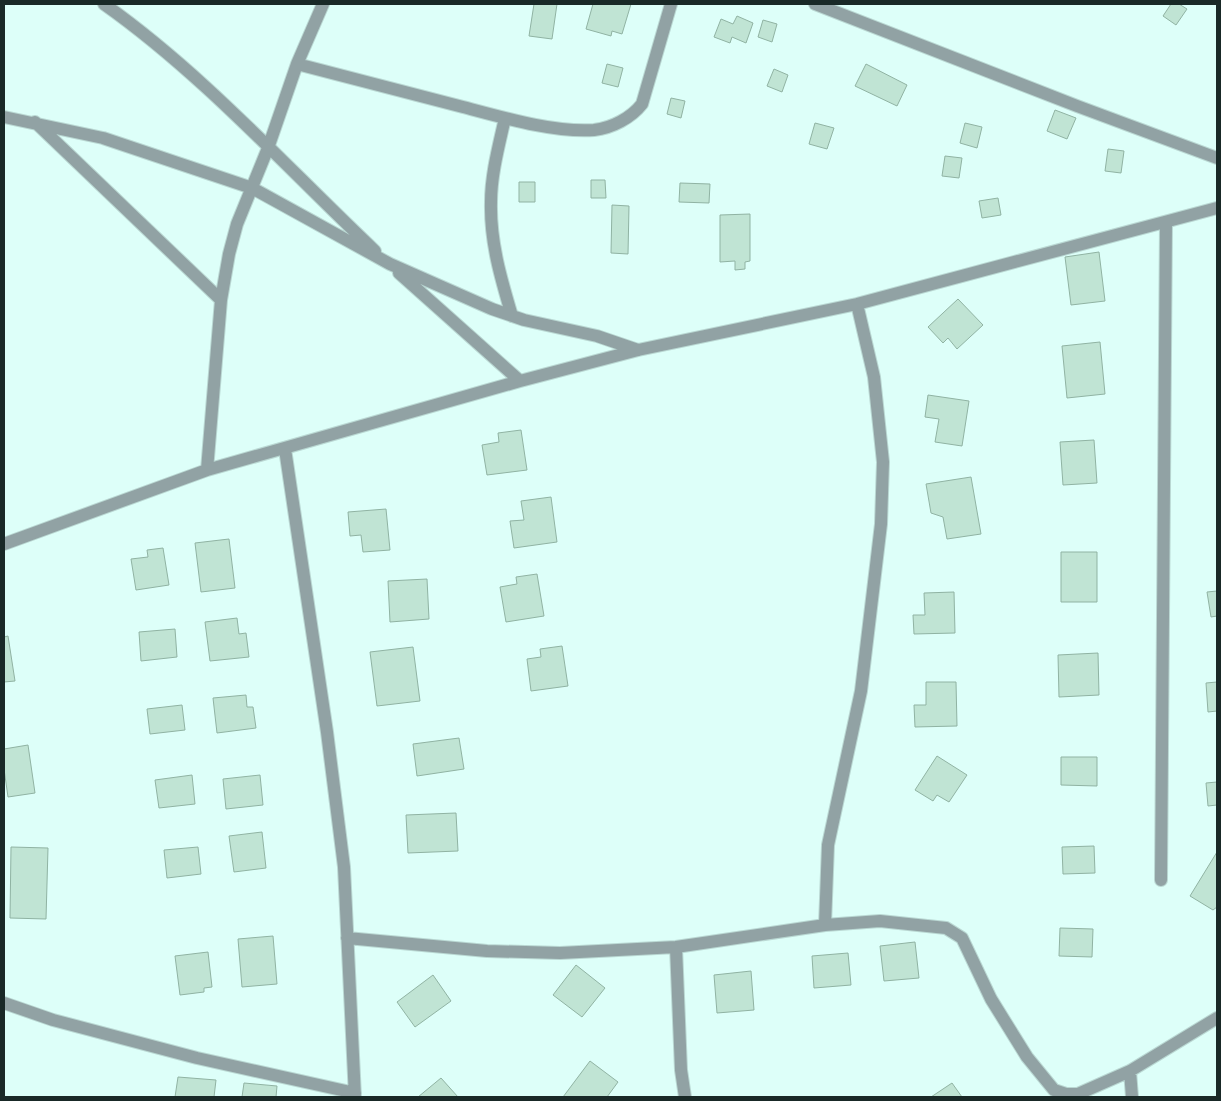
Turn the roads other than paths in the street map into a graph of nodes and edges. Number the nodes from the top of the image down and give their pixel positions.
1 (104, 4) edge
2 (322, 4) edge
3 (671, 4) edge
4 (815, 4) edge
5 (297, 64) junction
6 (4, 117) edge
7 (504, 118) junction
8 (34, 122) junction
9 (268, 148) junction
10 (1217, 158) edge
11 (252, 188) junction
12 (1217, 208) edge
13 (1166, 222) junction
14 (390, 264) junction
15 (221, 300) junction
16 (857, 304) junction
17 (512, 316) junction
18 (638, 350) junction
19 (520, 381) junction
20 (285, 449) junction
21 (207, 470) junction
22 (4, 544) edge
23 (1161, 880) dead end
24 (825, 925) junction
25 (346, 938) junction
26 (676, 947) junction
27 (4, 1003) edge
28 (1217, 1018) edge
29 (1130, 1071) junction
30 (355, 1095) edge
31 (685, 1097) edge
32 (1132, 1097) edge

1 - 9 street
2 - 5 street
3 - 7 street
4 - 10 street
5 - 7 street
5 - 9 street
6 - 8 street
7 - 17 street
8 - 11 street
8 - 15 street
9 - 11 street
9 - 14 street
11 - 14 street
11 - 15 street
12 - 13 street
13 - 16 street
13 - 23 street
14 - 17 street
14 - 19 street
15 - 21 street
16 - 18 street
16 - 24 street
17 - 18 street
18 - 19 street
19 - 20 street
20 - 21 street
20 - 25 street
21 - 22 street
24 - 26 street
24 - 29 street
25 - 26 street
25 - 30 street
26 - 31 street
27 - 30 street
28 - 29 street
29 - 32 street

